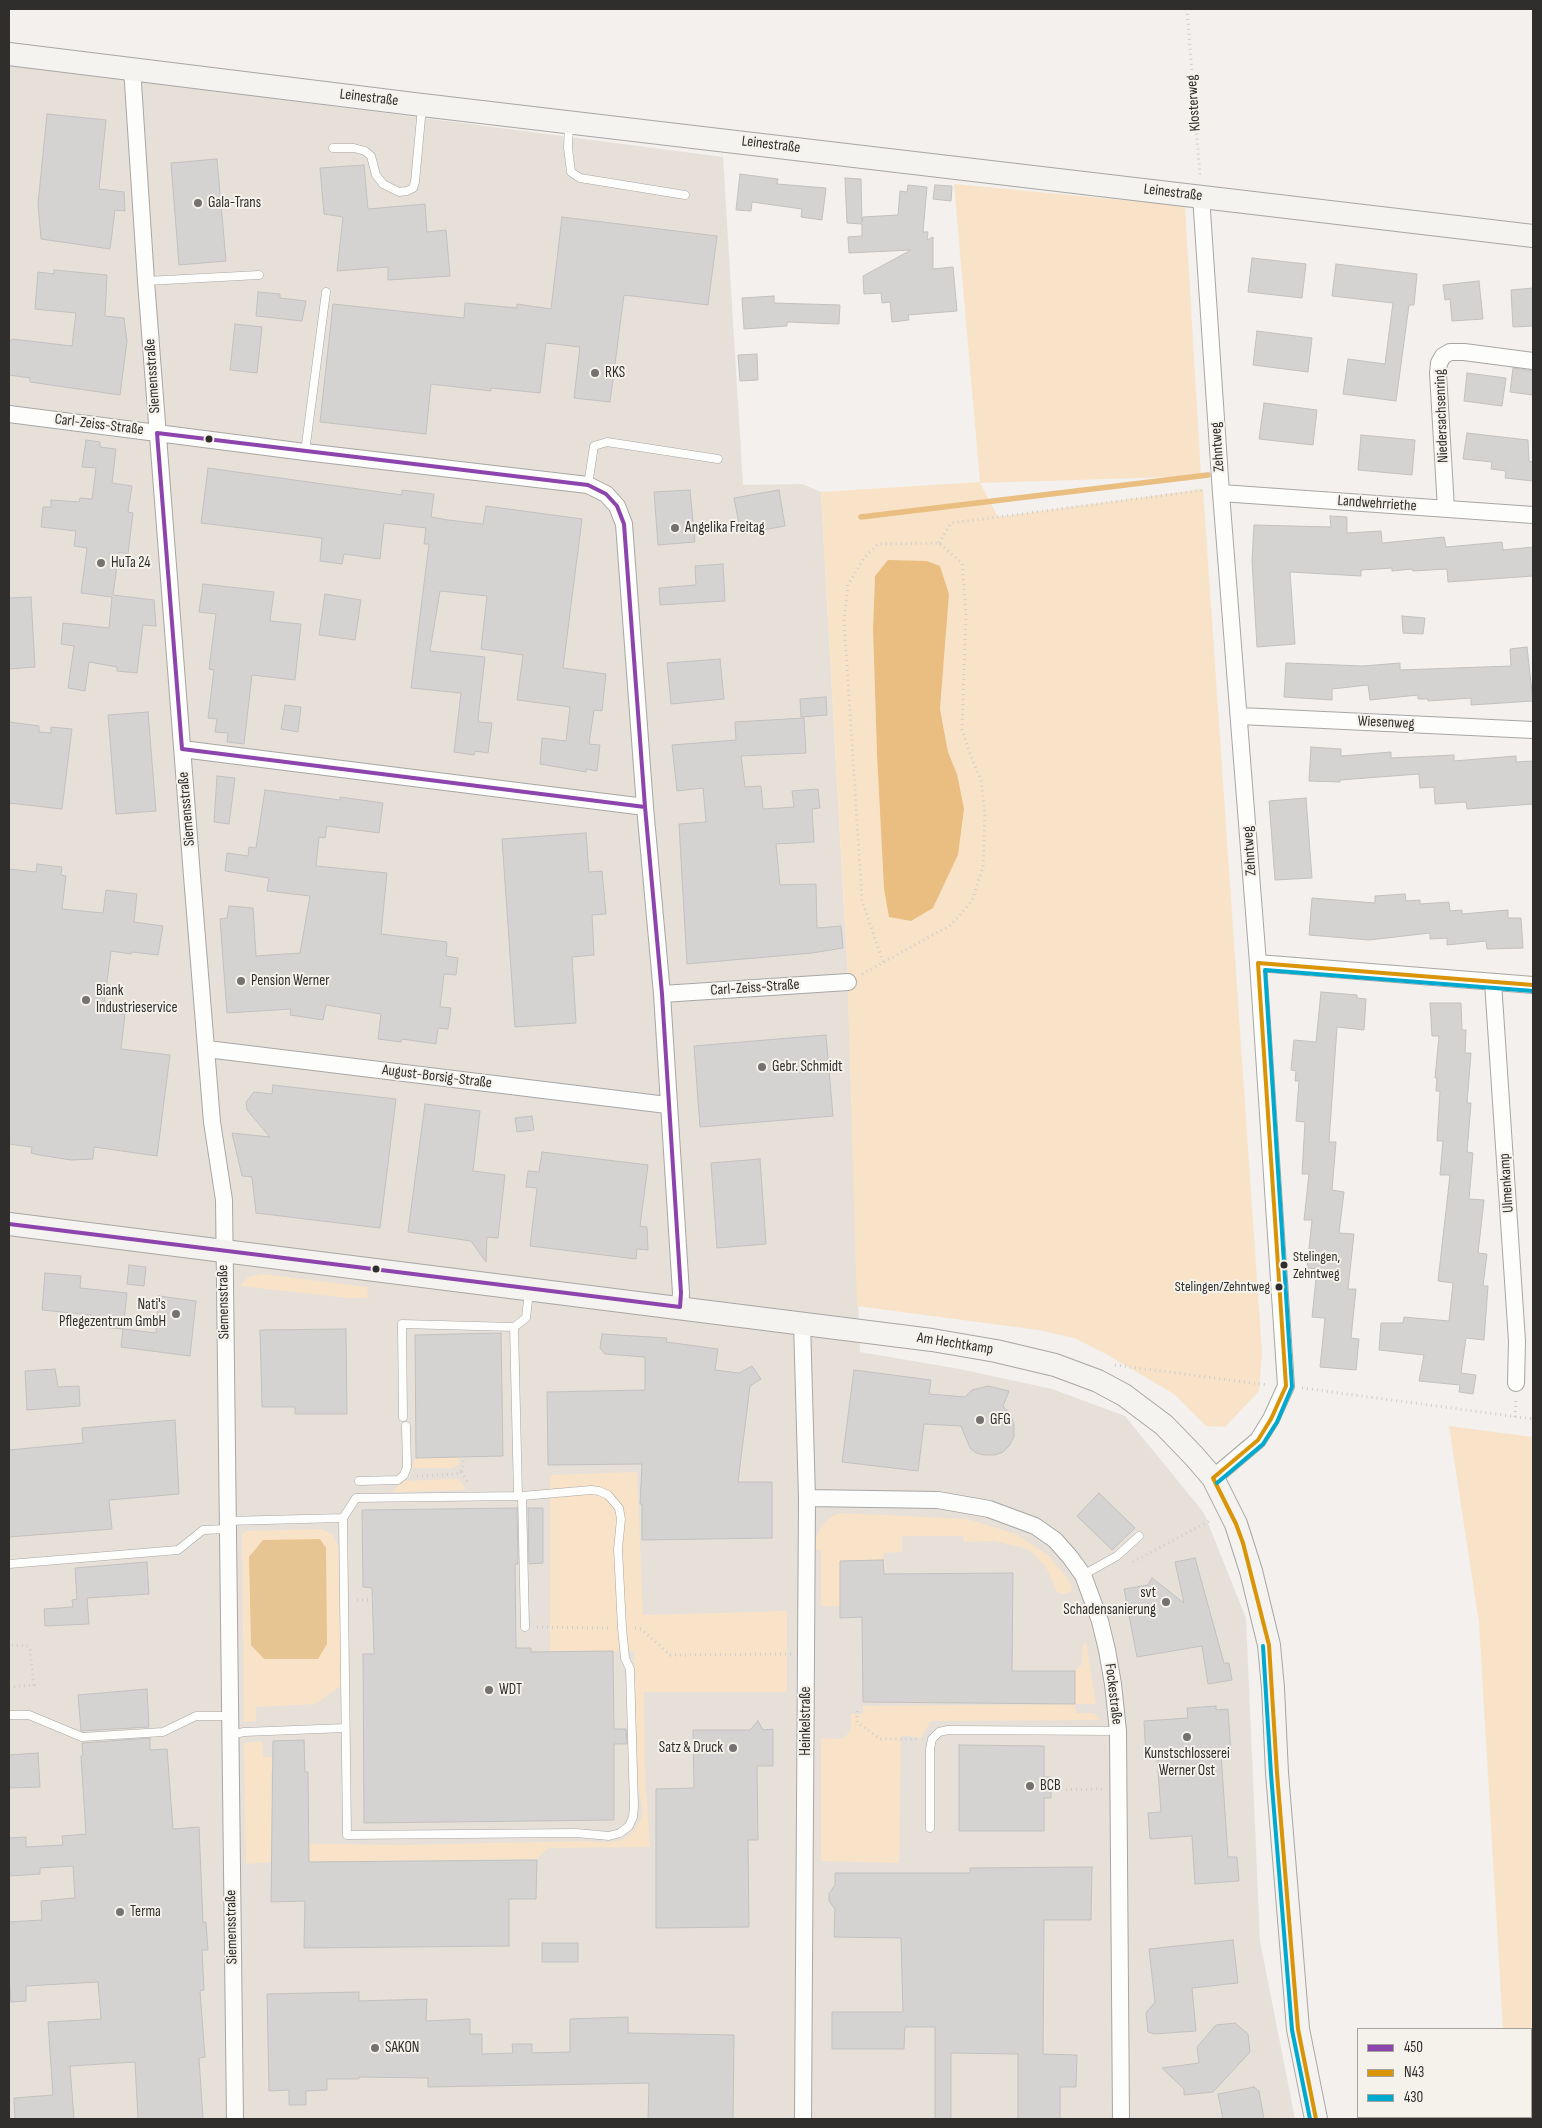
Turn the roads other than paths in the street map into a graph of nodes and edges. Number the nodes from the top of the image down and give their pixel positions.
1 (9, 54) edge
2 (132, 68) junction
3 (422, 105) junction
4 (569, 122) junction
5 (333, 148) dead end
6 (685, 195) dead end
7 (1201, 196) junction
8 (1533, 236) edge
9 (259, 276) dead end
10 (146, 282) junction
11 (326, 292) dead end
12 (1533, 361) edge
13 (9, 414) edge
14 (157, 433) junction
15 (305, 452) junction
16 (718, 458) dead end
17 (588, 485) junction
18 (1221, 493) junction
19 (1446, 509) junction
20 (1533, 516) edge
21 (1240, 716) junction
22 (1533, 730) edge
23 (182, 749) junction
24 (645, 807) junction
25 (1258, 962) junction
26 (848, 982) road end
27 (1493, 982) junction
28 (1533, 985) edge
29 (662, 994) junction
30 (207, 1049) junction
31 (668, 1105) junction
32 (9, 1224) edge
33 (223, 1252) junction
34 (529, 1289) junction
35 (680, 1307) junction
36 (802, 1322) junction
37 (514, 1327) junction
38 (1516, 1384) dead end
39 (402, 1417) dead end
40 (406, 1426) dead end
41 (1213, 1478) junction
42 (359, 1481) dead end
43 (520, 1496) junction
44 (807, 1498) junction
45 (343, 1518) junction
46 (227, 1525) junction
47 (1139, 1536) dead end
48 (9, 1564) edge
49 (1083, 1574) junction
50 (525, 1628) road end
51 (9, 1715) edge
52 (229, 1716) junction
53 (345, 1728) junction
54 (1118, 1731) junction
55 (237, 1734) junction
56 (930, 1828) dead end
57 (235, 2119) edge
58 (804, 2119) edge
59 (1121, 2119) edge
60 (1316, 2119) edge

1 - 2 street, Leinestraße
2 - 3 street, Leinestraße
2 - 10 street, Siemensstraße
3 - 4 street, Leinestraße
3 - 5 lane
4 - 6 lane
4 - 7 street, Leinestraße
7 - 8 street, Leinestraße
7 - 18 street, Zehntweg
9 - 10 lane
10 - 14 street, Siemensstraße
11 - 15 lane
12 - 19 street, Niedersachsenring
13 - 14 street, Carl-Zeiss-Straße
14 - 15 street, Carl-Zeiss-Straße
14 - 23 street, Siemensstraße
15 - 17 street, Carl-Zeiss-Straße
16 - 17 lane
17 - 24 street, Carl-Zeiss-Straße
18 - 19 street, Landwehrriethe
18 - 21 street, Zehntweg
19 - 20 street, Landwehrriethe
21 - 22 street, Wiesenweg
21 - 25 street, Zehntweg
23 - 24 street
23 - 30 street, Siemensstraße
24 - 29 street, Carl-Zeiss-Straße
25 - 27 street
25 - 41 street, Zehntweg
26 - 29 street, Carl-Zeiss-Straße
27 - 28 street
27 - 38 street, Ulmenkamp
29 - 31 street, Carl-Zeiss-Straße
30 - 31 street, August-Borsig-Straße
30 - 33 street, Siemensstraße
31 - 35 street, Carl-Zeiss-Straße
32 - 33 street, Am Hechtkamp
33 - 34 street, Am Hechtkamp
33 - 46 street, Siemensstraße
34 - 35 street, Am Hechtkamp
34 - 37 lane
35 - 36 street, Am Hechtkamp
36 - 41 street, Am Hechtkamp
36 - 44 street, Heinkelstraße
37 - 39 lane
37 - 43 lane
40 - 42 lane
41 - 60 street, Am Hechtkamp
43 - 45 lane
43 - 50 lane
43 - 53 lane
44 - 49 street, Fockestraße
44 - 58 street, Heinkelstraße
45 - 46 lane
45 - 53 lane
46 - 48 lane
46 - 52 street, Siemensstraße
47 - 49 lane
49 - 54 street, Fockestraße
51 - 52 lane
52 - 55 street, Siemensstraße
53 - 55 lane
54 - 56 lane
54 - 59 street, Fockestraße
55 - 57 street, Siemensstraße

